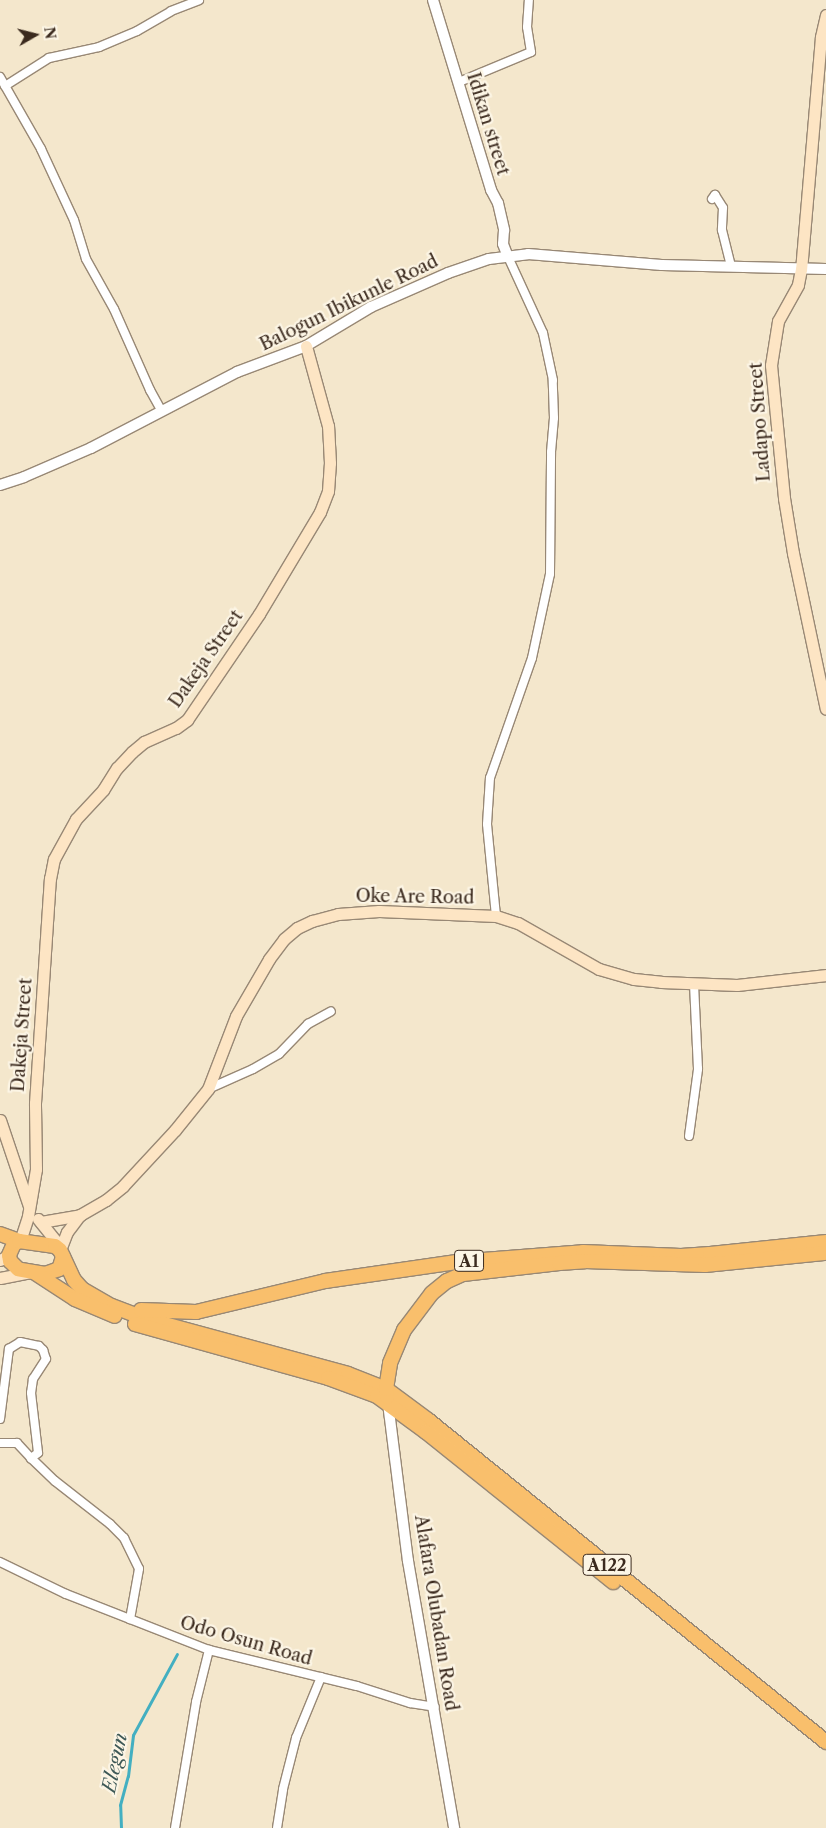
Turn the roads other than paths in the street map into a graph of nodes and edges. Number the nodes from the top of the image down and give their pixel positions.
1 (199, 0) edge
2 (433, 0) edge
3 (529, 0) edge
4 (826, 15) edge
5 (0, 77) edge
6 (459, 82) junction
7 (5, 86) junction
8 (712, 199) dead end
9 (508, 257) junction
10 (731, 267) junction
11 (801, 269) junction
12 (826, 269) edge
13 (306, 346) junction
14 (170, 408) junction
15 (0, 484) edge
16 (826, 709) edge
17 (496, 916) junction
18 (826, 974) edge
19 (694, 985) junction
20 (331, 1011) dead end
21 (208, 1089) junction
22 (0, 1120) edge
23 (689, 1136) dead end
24 (29, 1207) junction
25 (80, 1215) junction
26 (41, 1222) junction
27 (0, 1234) edge
28 (20, 1241) junction
29 (826, 1242) edge
30 (60, 1252) junction
31 (826, 1253) edge
32 (5, 1258) edge
33 (535, 1260) junction
34 (33, 1272) junction
35 (0, 1278) edge
36 (112, 1309) junction
37 (386, 1389) junction
38 (388, 1403) junction
39 (0, 1419) edge
40 (0, 1443) edge
41 (31, 1458) junction
42 (537, 1514) junction
43 (0, 1562) edge
44 (130, 1619) junction
45 (208, 1650) junction
46 (321, 1677) junction
47 (772, 1704) junction
48 (435, 1707) junction
49 (826, 1742) edge
50 (826, 1753) edge
51 (175, 1828) edge
52 (277, 1828) edge
53 (454, 1828) edge

1 - 7 street
2 - 6 street, Idikan street
3 - 6 street
4 - 11 main road, Ladapo Street
5 - 7 street
6 - 9 street, Idikan street
7 - 14 street
8 - 10 street
9 - 10 street, Balogun Ibikunle Road
9 - 13 street, Balogun Ibikunle Road
9 - 17 street
10 - 11 street, Balogun Ibikunle Road
11 - 12 street, Balogun Ibikunle Road
11 - 16 main road, Ladapo Street
13 - 14 street, Balogun Ibikunle Road
13 - 24 main road, Dakeja Street
14 - 15 street, Balogun Ibikunle Road
17 - 19 main road, Oke Are Road
17 - 21 main road, Oke Are Road
18 - 19 main road, Oke Are Road
19 - 23 street
20 - 21 street
21 - 25 main road, Oke Are Road
22 - 24 main road
24 - 26 main road
24 - 28 main road, Dakeja Street
25 - 26 main road, Oke Are Road
25 - 30 main road, Oke Are Road
26 - 30 main road
27 - 28 highway
28 - 30 highway
28 - 32 highway
29 - 33 highway, A1
30 - 34 highway
30 - 36 highway, A1
31 - 33 highway, A1
32 - 34 highway
33 - 36 highway, A1
33 - 37 highway, A1
34 - 35 main road
34 - 36 highway, A1
36 - 37 highway, A1
36 - 38 highway, A1
37 - 38 highway, A1
37 - 42 highway, A122
38 - 42 highway, A122
38 - 48 street, Alafara Olubadan Road
39 - 41 street
40 - 41 street
41 - 44 street
42 - 47 highway, A122
43 - 44 street, Odo Osun Road
44 - 45 street, Odo Osun Road
45 - 46 street, Odo Osun Road
45 - 51 street
46 - 48 street, Odo Osun Road
46 - 52 street
47 - 49 highway, A122
47 - 50 highway, A122
48 - 53 street, Alafara Olubadan Road

